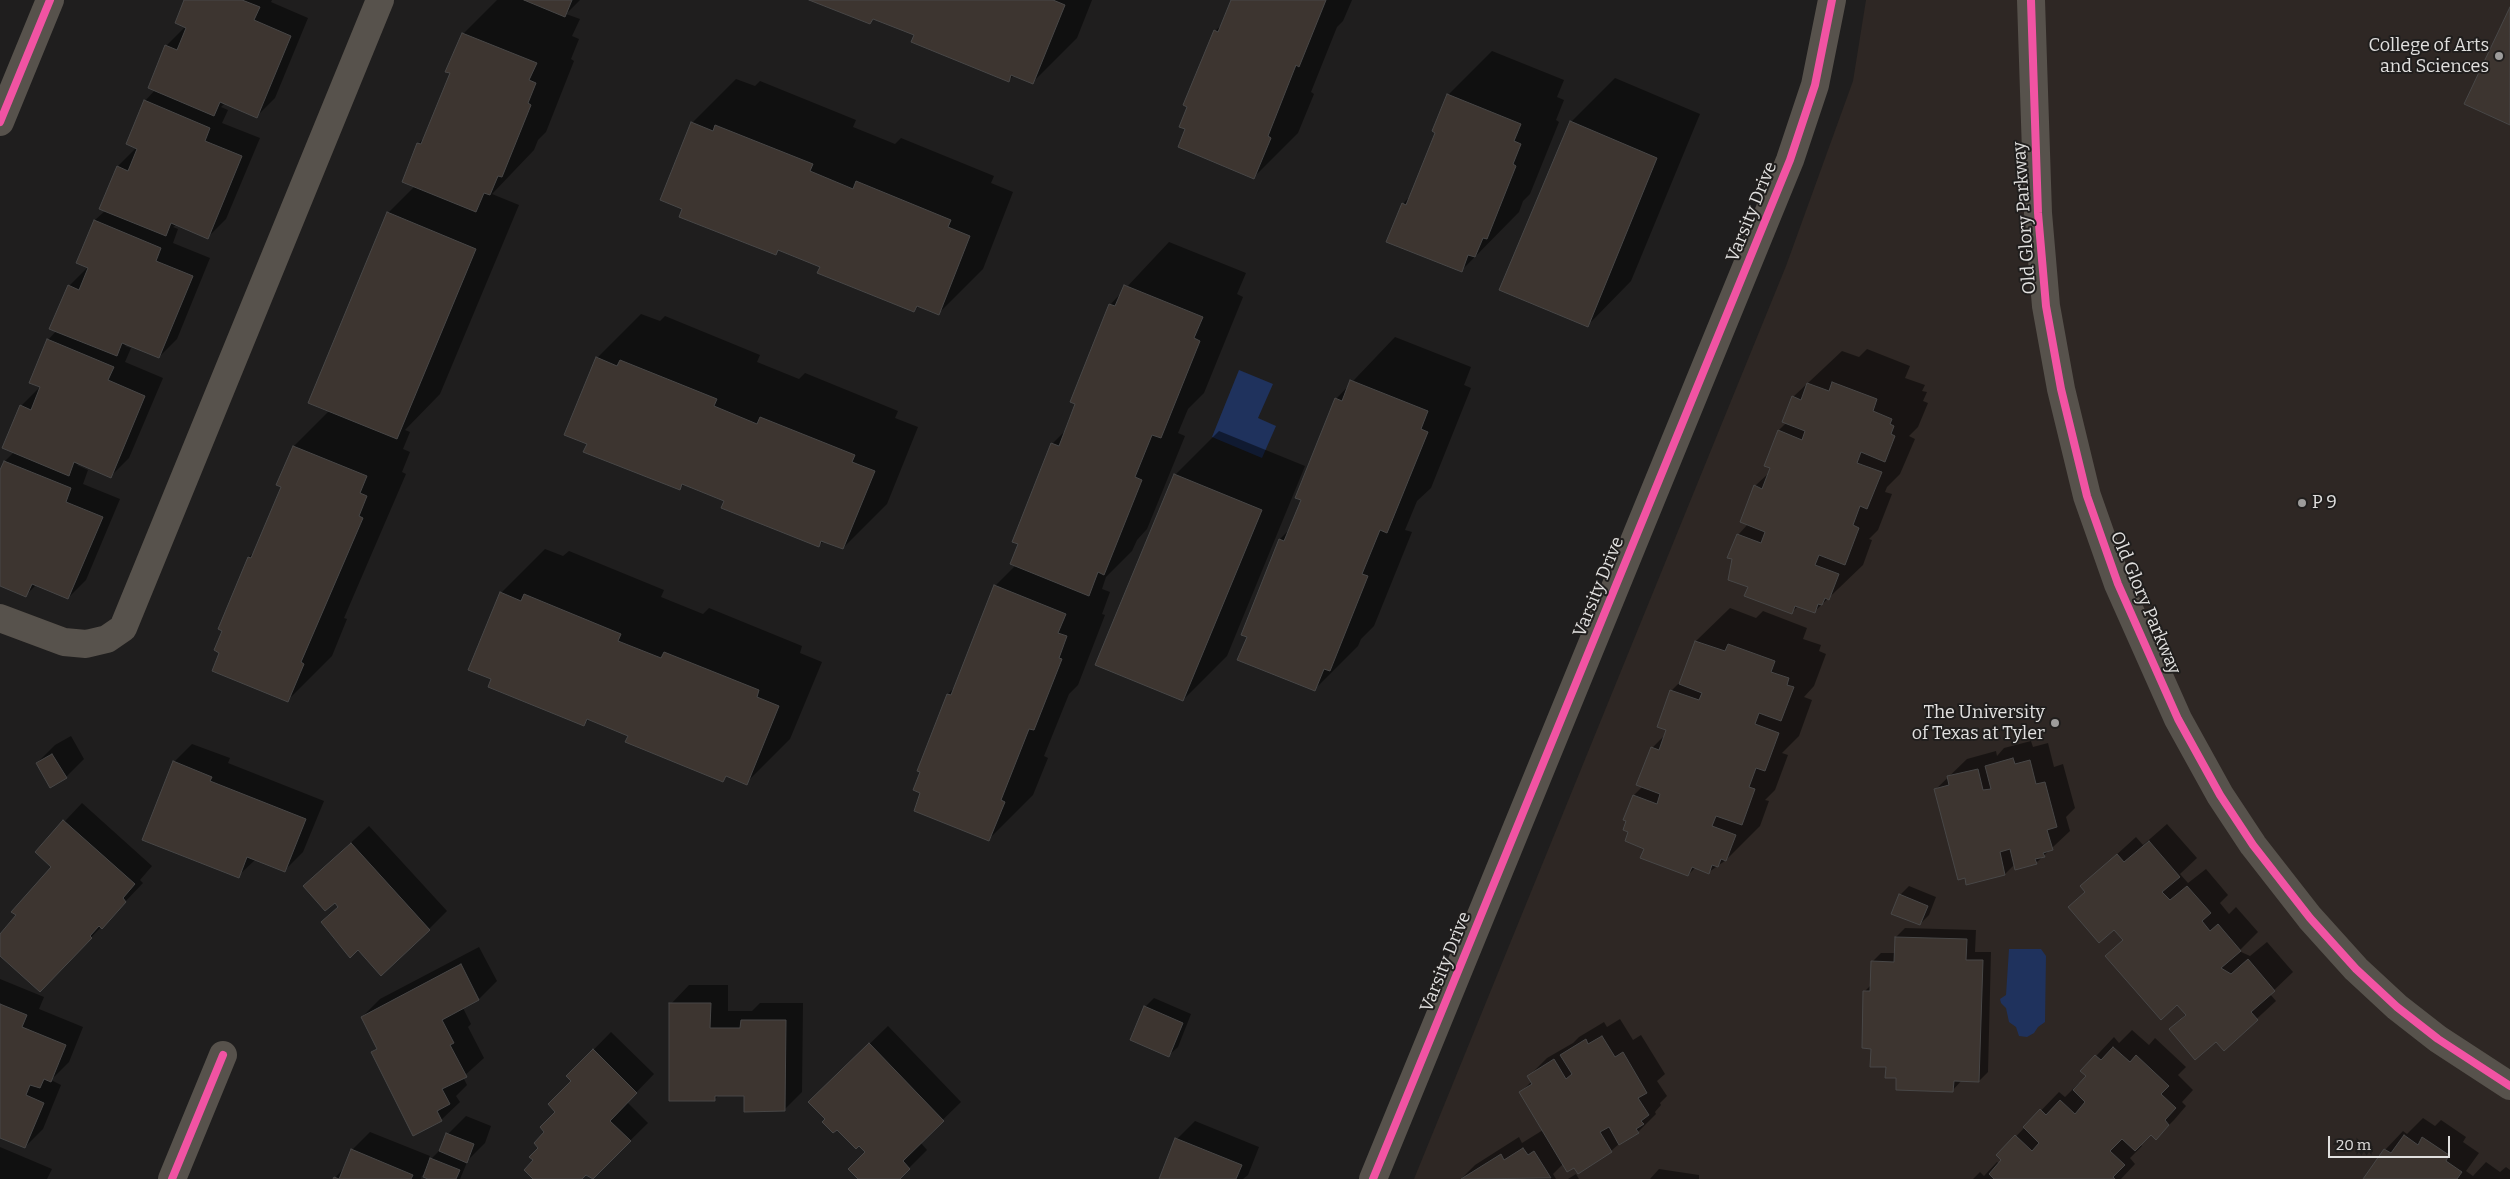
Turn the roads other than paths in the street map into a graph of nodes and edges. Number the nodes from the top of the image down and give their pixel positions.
1 (50, 0) edge
2 (380, 0) edge
3 (1832, 0) edge
4 (2030, 0) edge
5 (0, 122) edge
6 (0, 618) edge
7 (223, 1055) dead end
8 (2510, 1086) edge
9 (172, 1179) edge
10 (1373, 1179) edge

1 - 5 street
2 - 6 street
3 - 10 street, Varsity Drive
4 - 8 street, Old Glory Parkway
7 - 9 street

